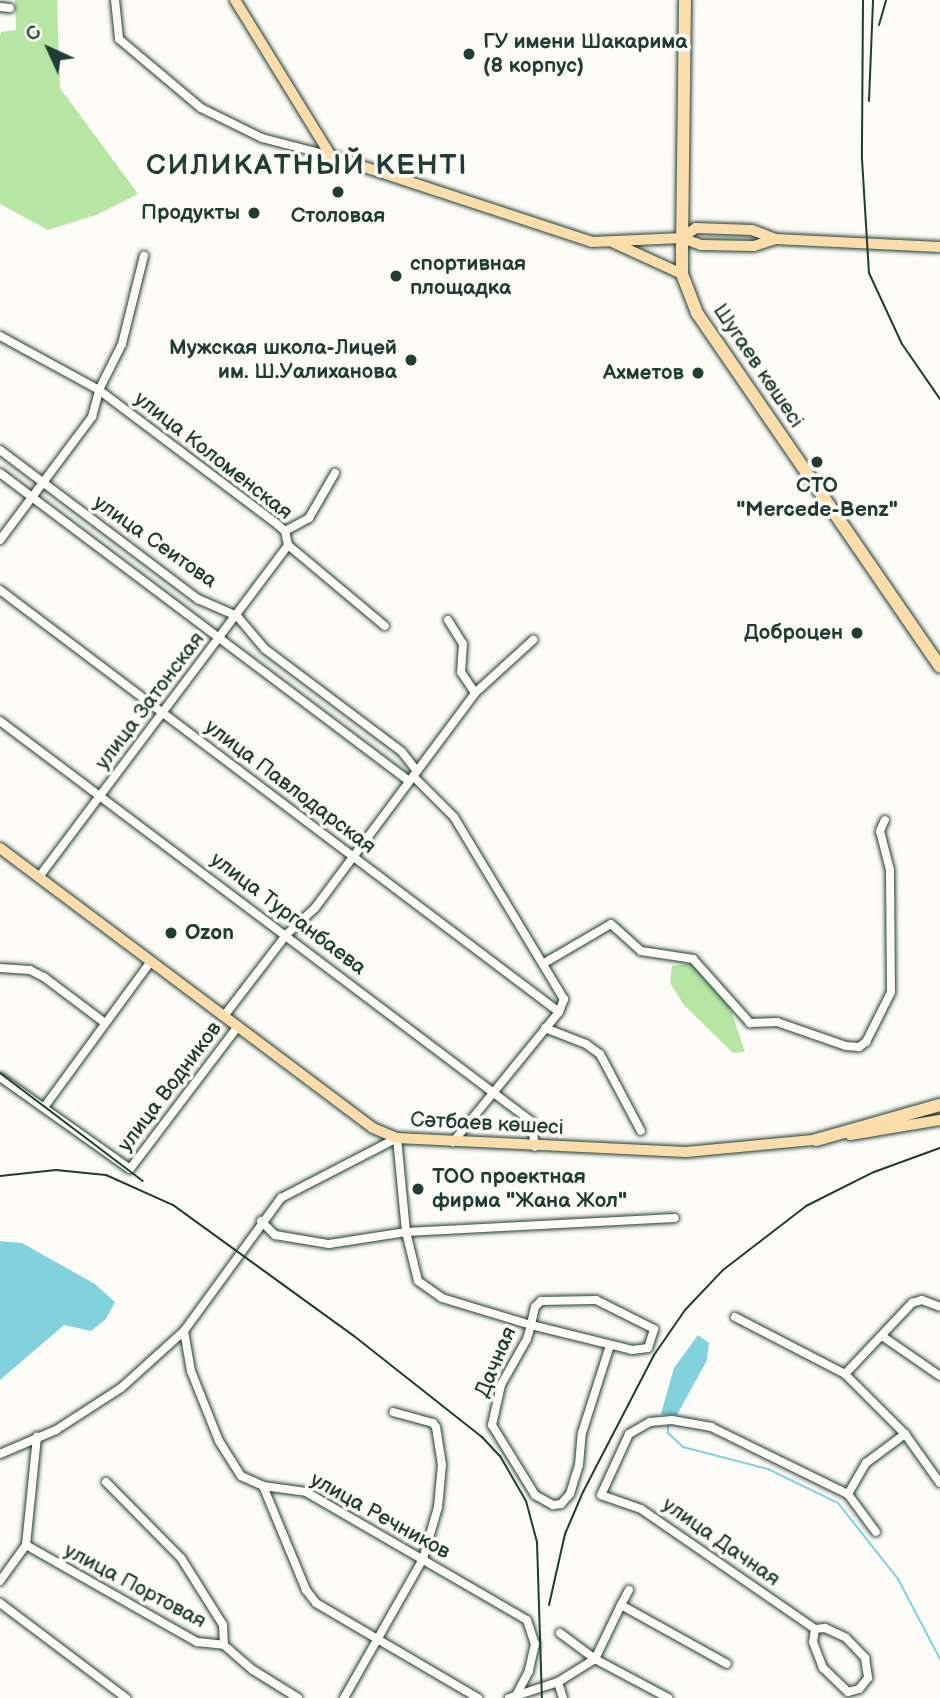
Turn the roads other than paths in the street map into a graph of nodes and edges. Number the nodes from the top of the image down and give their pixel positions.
1 (115, 0) edge
2 (236, 0) edge
3 (685, 0) edge
4 (0, 7) edge
5 (10, 8) dead end
6 (331, 156) junction
7 (681, 237) junction
8 (775, 239) junction
9 (609, 241) junction
10 (940, 247) edge
11 (144, 256) dead end
12 (682, 274) junction
13 (0, 336) edge
14 (99, 390) junction
15 (0, 450) edge
16 (0, 473) edge
17 (335, 473) dead end
18 (43, 482) junction
19 (32, 497) junction
20 (285, 531) junction
21 (0, 540) edge
22 (288, 545) junction
23 (0, 590) edge
24 (237, 617) junction
25 (448, 620) dead end
26 (385, 626) dead end
27 (220, 638) junction
28 (533, 640) dead end
29 (940, 667) edge
30 (475, 693) junction
31 (161, 712) junction
32 (0, 721) edge
33 (413, 776) junction
34 (100, 795) junction
35 (885, 820) dead end
36 (0, 848) edge
37 (353, 857) junction
38 (39, 877) junction
39 (287, 934) junction
40 (151, 961) junction
41 (545, 962) junction
42 (0, 968) edge
43 (559, 1012) junction
44 (225, 1016) junction
45 (105, 1023) junction
46 (238, 1026) junction
47 (545, 1028) junction
48 (0, 1077) edge
49 (495, 1092) junction
50 (940, 1105) edge
51 (45, 1106) junction
52 (940, 1120) edge
53 (641, 1131) dead end
54 (397, 1138) junction
55 (816, 1140) junction
56 (453, 1142) junction
57 (535, 1147) junction
58 (675, 1218) dead end
59 (261, 1222) junction
60 (406, 1232) junction
61 (940, 1307) edge
62 (735, 1317) dead end
63 (531, 1325) junction
64 (184, 1331) junction
65 (881, 1336) junction
66 (610, 1345) junction
67 (845, 1374) junction
68 (940, 1376) edge
69 (393, 1412) dead end
70 (905, 1434) junction
71 (37, 1437) junction
72 (0, 1454) edge
73 (106, 1482) dead end
74 (940, 1483) edge
75 (263, 1486) junction
76 (848, 1494) junction
77 (876, 1532) dead end
78 (26, 1545) junction
79 (423, 1559) junction
80 (0, 1581) edge
81 (629, 1590) dead end
82 (0, 1603) edge
83 (621, 1605) junction
84 (815, 1629) junction
85 (559, 1633) dead end
86 (377, 1639) junction
87 (224, 1645) junction
88 (595, 1659) junction
89 (727, 1664) dead end
90 (558, 1682) junction
91 (847, 1695) edge
92 (512, 1697) edge
93 (126, 1698) edge
94 (298, 1698) edge
95 (344, 1698) edge
96 (478, 1698) edge
97 (563, 1698) edge
98 (668, 1698) edge

1 - 6 street
2 - 6 main road
3 - 7 highway, Шугаев көшесі
4 - 5 street
6 - 9 main road
7 - 8 main road
7 - 8 main road
7 - 9 main road
7 - 12 highway, Шугаев көшесі
8 - 10 main road
9 - 12 main road
11 - 14 street
12 - 29 highway, Шугаев көшесі
13 - 14 street, улица Коломенская
14 - 18 street
14 - 20 street, улица Коломенская
15 - 18 street, улица Сеитова
16 - 19 street, улица Сеитова
17 - 20 street
18 - 19 street
18 - 24 street, улица Сеитова
19 - 21 street
19 - 27 street, улица Сеитова
20 - 22 street, улица Коломенская
22 - 24 street, улица Затонская
22 - 26 street, улица Коломенская
23 - 31 street, улица Павлодарская
24 - 27 street, улица Затонская
24 - 33 street, улица Сеитова
25 - 30 street
27 - 31 street, улица Затонская
27 - 33 street, улица Сеитова
28 - 30 street, улица Водников
30 - 33 street, улица Водников
31 - 34 street, улица Затонская
31 - 37 street, улица Павлодарская
32 - 34 street, улица Турганбаева
33 - 37 street, улица Водников
33 - 41 street, улица Сеитова
34 - 38 street, улица Затонская
34 - 39 street, улица Турганбаева
35 - 41 street
36 - 38 main road, Сәтбаев көшесі
37 - 39 street, улица Водников
37 - 43 street, улица Павлодарская
38 - 40 main road, Сәтбаев көшесі
39 - 44 street, улица Водников
39 - 49 street, улица Турганбаева
40 - 44 main road, Сәтбаев көшесі
40 - 45 street
41 - 43 street, улица Сеитова
42 - 45 street
43 - 47 street
44 - 46 main road, Сәтбаев көшесі
45 - 51 street
46 - 51 street, улица Водников
46 - 54 main road, Сәтбаев көшесі
47 - 49 street
47 - 53 street
48 - 51 street
49 - 56 street
49 - 57 street, улица Турганбаева
50 - 55 highway
52 - 55 main road, Сәтбаев көшесі
54 - 56 main road, Сәтбаев көшесі
54 - 59 street
54 - 60 street
55 - 57 main road, Сәтбаев көшесі
56 - 57 main road, Сәтбаев көшесі
58 - 60 street
59 - 60 street
59 - 64 street
60 - 63 street
61 - 65 street
62 - 67 street
63 - 66 street
63 - 66 street, Дачная
63 - 66 street, Дачная
64 - 71 street
64 - 75 street, улица Речников
65 - 67 street
65 - 68 street
67 - 70 street
69 - 79 street
70 - 74 street
70 - 76 street
71 - 72 street
71 - 78 street
73 - 87 street
75 - 79 street, улица Речников
75 - 86 street
76 - 77 street
76 - 84 street, улица Дачная
78 - 80 street
78 - 87 street, улица Портовая
79 - 86 street
79 - 92 street, улица Речников
81 - 83 street
82 - 93 street
83 - 88 street
83 - 89 street
84 - 91 street
84 - 91 street, улица Дачная
85 - 88 street
86 - 95 street
86 - 96 street
87 - 94 street, улица Портовая
88 - 90 street
88 - 98 street
90 - 92 street
90 - 97 street

